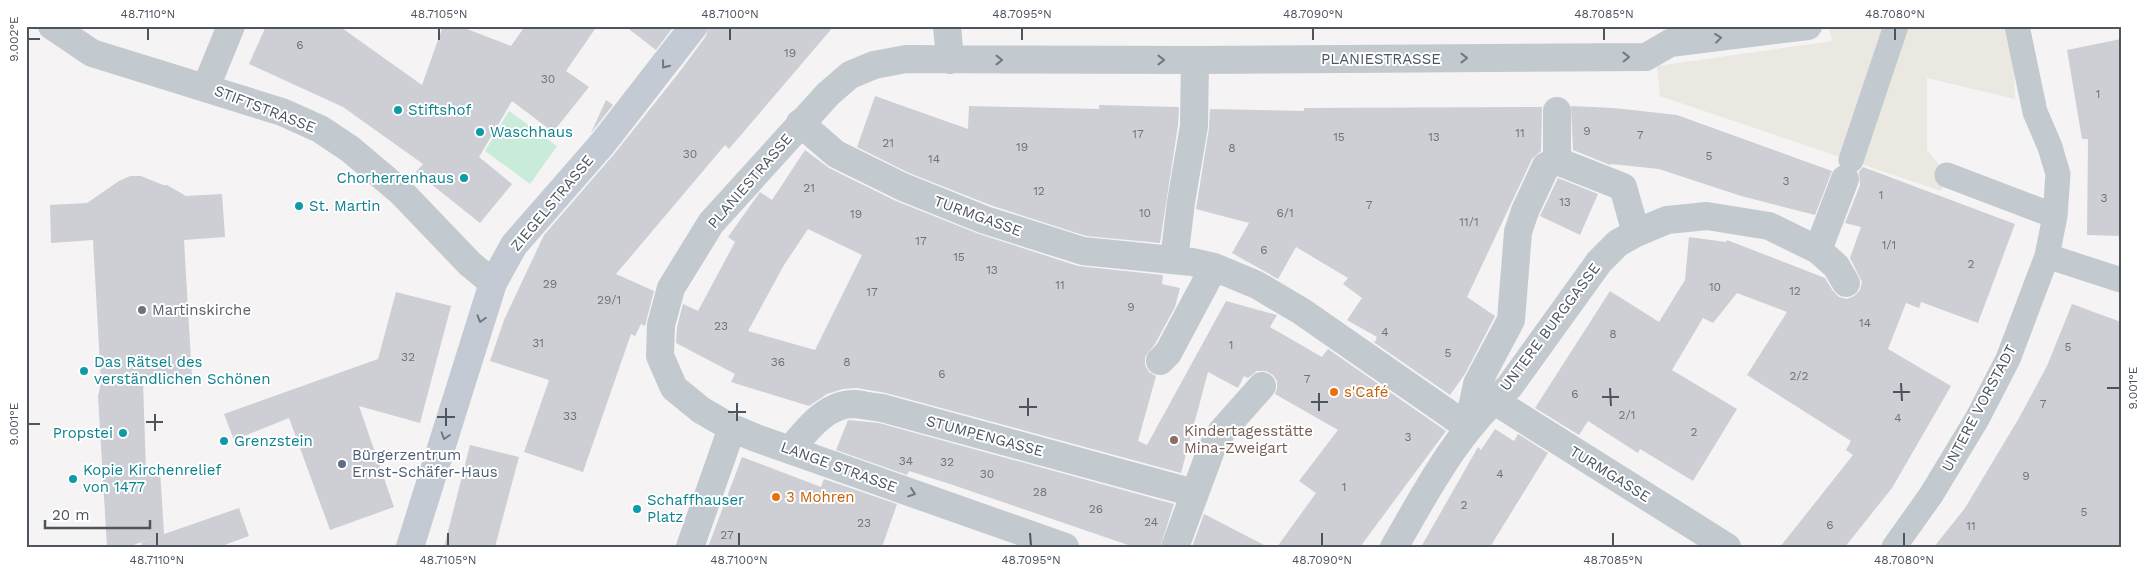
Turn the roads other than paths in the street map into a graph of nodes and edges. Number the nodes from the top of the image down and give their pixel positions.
1 (52, 26) edge
2 (231, 26) edge
3 (694, 26) edge
4 (947, 26) edge
5 (1808, 26) edge
6 (1896, 26) edge
7 (2016, 26) edge
8 (950, 60) junction
9 (1195, 60) junction
10 (206, 87) junction
11 (1557, 111) dead end
12 (800, 123) junction
13 (1557, 161) junction
14 (1848, 170) joint
15 (1947, 176) dead end
16 (2055, 216) junction
17 (1636, 233) junction
18 (1818, 250) junction
19 (2047, 256) junction
20 (1174, 260) junction
21 (1214, 267) junction
22 (2121, 280) edge
23 (493, 283) junction
24 (1846, 283) dead end
25 (1160, 361) dead end
26 (1262, 386) dead end
27 (1493, 400) junction
28 (1468, 427) junction
29 (732, 428) junction
30 (790, 450) junction
31 (1194, 493) junction
32 (410, 547) edge
33 (690, 547) edge
34 (1065, 547) edge
35 (1175, 547) edge
36 (1394, 547) edge
37 (1727, 547) edge
38 (1894, 547) edge

1 - 10 street, STIFTSTRASSE
2 - 10 street
3 -> 23 main road, ZIEGELSTRASSE
4 - 8 street
9 -> 5 street, PLANIESTRASSE
6 - 14 street
7 - 16 street, UNTERE VORSTADT
8 -> 9 street, PLANIESTRASSE
8 - 12 street, PLANIESTRASSE
9 - 20 street
10 - 23 street, STIFTSTRASSE
11 - 13 street
12 - 20 street, TURMGASSE
12 - 29 street, PLANIESTRASSE
13 - 17 street
13 - 28 street, UNTERE BURGGASSE
14 - 18 street
15 - 16 street
16 - 19 street, UNTERE VORSTADT
17 - 18 street, UNTERE BURGGASSE
17 - 27 street, UNTERE BURGGASSE
18 - 24 street, UNTERE BURGGASSE
19 - 22 street
19 - 38 street, UNTERE VORSTADT
20 - 21 street, TURMGASSE
21 - 25 street
21 - 28 street, TURMGASSE
23 -> 32 main road, ZIEGELSTRASSE
26 - 31 street
27 - 28 street, UNTERE BURGGASSE
27 - 37 street, TURMGASSE
28 - 36 street, UNTERE BURGGASSE
29 - 30 street, LANGE STRASSE
29 - 33 street
30 - 31 street, STUMPENGASSE
30 -> 34 street, LANGE STRASSE
31 - 35 street

